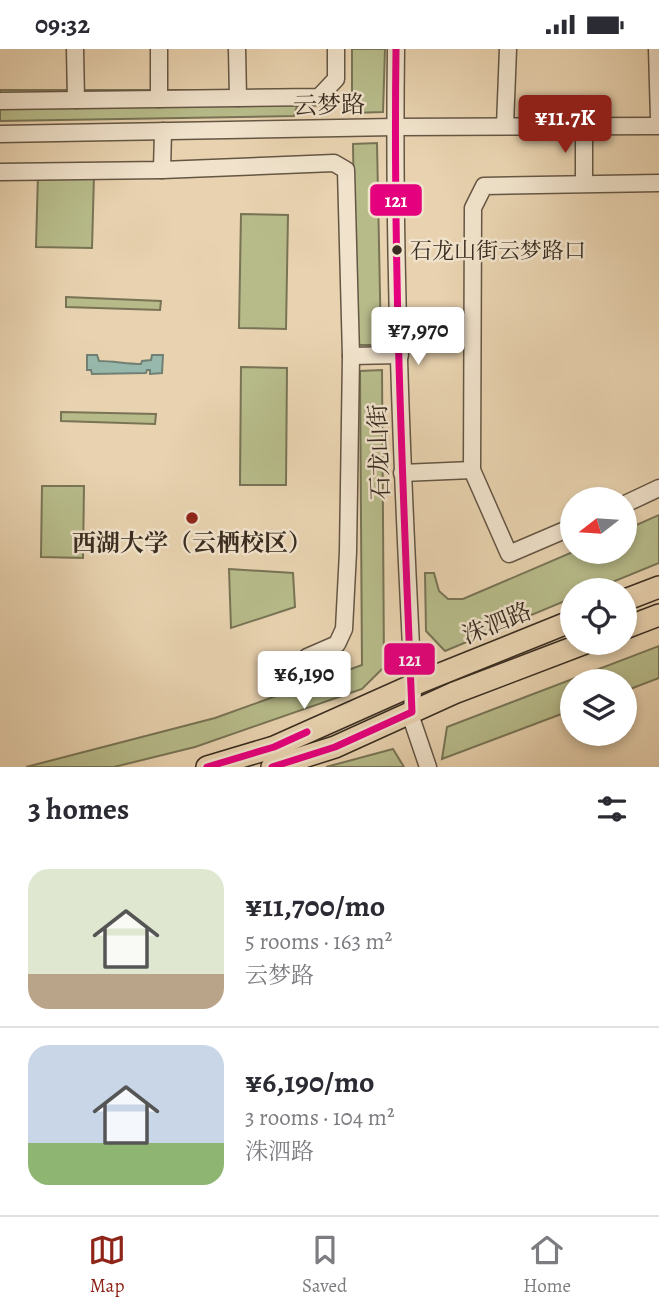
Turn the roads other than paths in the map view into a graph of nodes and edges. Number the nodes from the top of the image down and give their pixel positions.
1 (75, 49) edge
2 (159, 49) edge
3 (237, 49) edge
4 (336, 49) edge
5 (396, 49) edge
6 (508, 49) edge
7 (657, 49) edge
8 (238, 98) junction
9 (159, 99) junction
10 (76, 100) junction
11 (0, 101) edge
12 (659, 119) edge
13 (584, 126) junction
14 (659, 126) edge
15 (395, 127) junction
16 (505, 127) junction
17 (163, 131) junction
18 (0, 134) edge
19 (162, 170) junction
20 (0, 172) edge
21 (584, 183) junction
22 (659, 183) edge
23 (400, 355) junction
24 (352, 356) junction
25 (472, 470) junction
26 (402, 473) junction
27 (659, 488) edge
28 (637, 498) edge
29 (560, 532) edge
30 (659, 587) edge
31 (637, 595) edge
32 (659, 615) edge
33 (637, 623) edge
34 (560, 626) edge
35 (560, 653) edge
36 (307, 657) dead end
37 (412, 685) junction
38 (412, 712) junction
39 (207, 767) edge
40 (272, 767) edge
41 (428, 767) edge

1 - 10 street
2 - 9 street
3 - 8 street
4 - 8 street
5 - 15 street, 石龙山街
6 - 16 street
7 - 12 street
8 - 9 street
9 - 10 street
10 - 11 street
13 - 14 street, 云梦路
13 - 16 street, 云梦路
13 - 21 street
15 - 16 street, 云梦路
15 - 17 street, 云梦路
15 - 23 street, 石龙山街
17 - 18 street, 云梦路
17 - 19 street
19 - 20 street
19 - 24 street
21 - 22 street
21 - 25 street
23 - 24 street
23 - 26 street, 石龙山街
24 - 36 street
25 - 26 street
25 - 29 street
26 - 37 street, 石龙山街
27 - 28 street
30 - 31 main road
32 - 33 main road
34 - 37 main road, 洙泗路
35 - 38 main road, 洙泗路
37 - 38 street, 石龙山街
37 - 39 main road, 洙泗路
38 - 40 main road, 洙泗路
38 - 41 street

